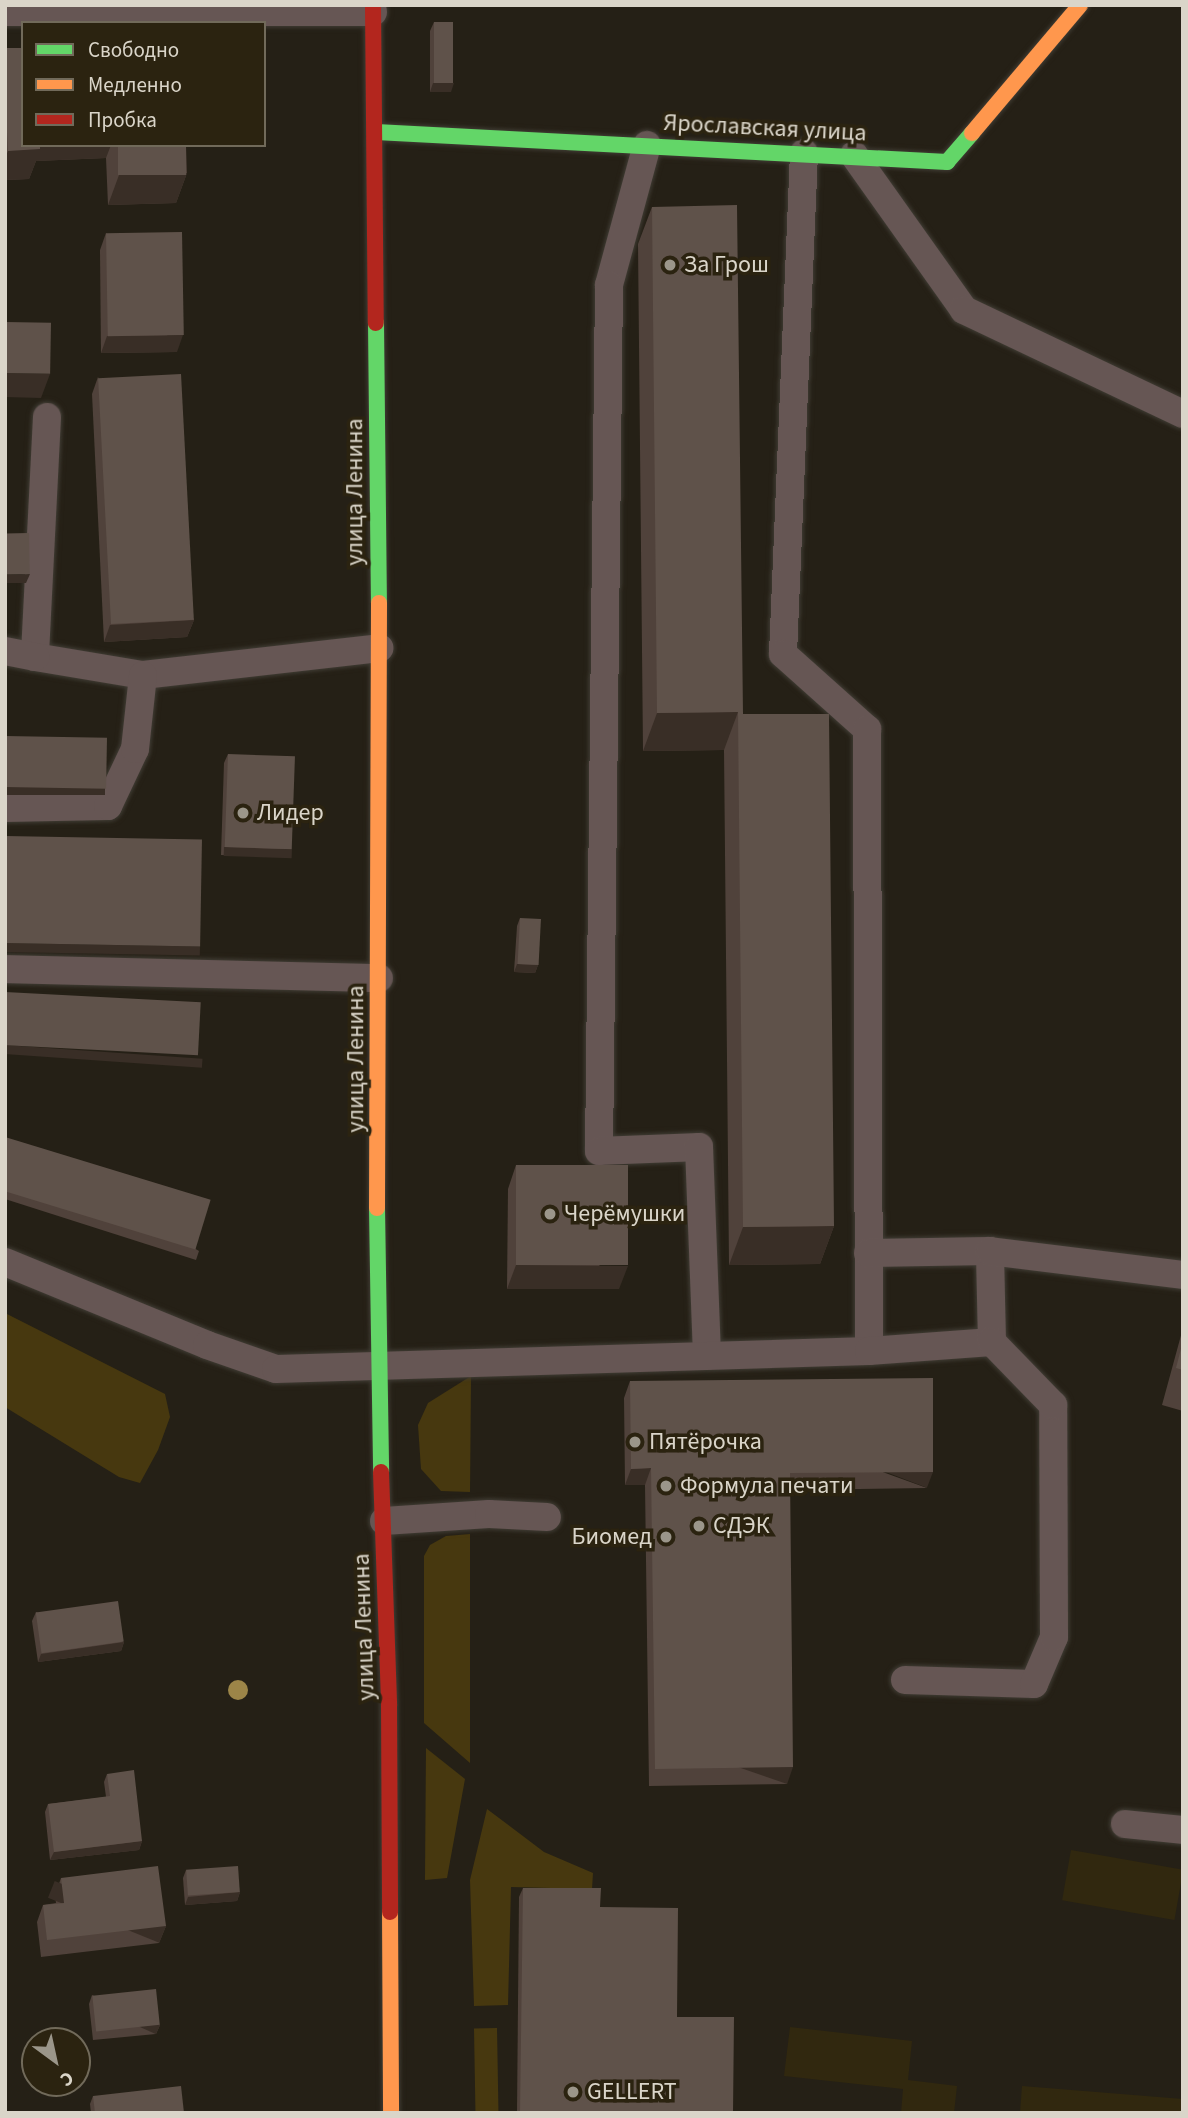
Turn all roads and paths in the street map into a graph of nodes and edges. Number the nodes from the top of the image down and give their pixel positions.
1 (1080, 5) edge
2 (373, 9) edge
3 (5, 12) edge
4 (376, 132) junction
5 (647, 145) junction
6 (804, 153) junction
7 (854, 155) junction
8 (1183, 414) edge
9 (47, 417) dead end
10 (379, 648) junction
11 (5, 652) edge
12 (34, 657) junction
13 (143, 675) junction
14 (5, 808) edge
15 (5, 969) edge
16 (379, 978) junction
17 (990, 1251) junction
18 (868, 1253) junction
19 (5, 1262) edge
20 (1183, 1275) edge
21 (992, 1342) junction
22 (869, 1351) junction
23 (707, 1356) junction
24 (377, 1364) junction
25 (547, 1517) dead end
26 (384, 1521) junction
27 (905, 1680) dead end
28 (1125, 1825) dead end
29 (1183, 1830) edge
30 (391, 2113) edge

1 - 7 street, Ярославская улица
2 - 3 lane
2 - 4 street, улица Ленина
4 - 5 street, Ярославская улица
4 - 10 street, улица Ленина
5 - 6 street, Ярославская улица
5 - 23 lane
6 - 7 street, Ярославская улица
6 - 18 lane
7 - 8 lane
9 - 12 lane
10 - 13 lane
10 - 16 street, улица Ленина
11 - 12 lane
12 - 13 lane
13 - 14 lane
15 - 16 lane
16 - 24 street, улица Ленина
17 - 18 lane
17 - 20 lane
17 - 21 lane
18 - 22 lane
19 - 24 lane
21 - 22 lane
21 - 27 lane
22 - 23 lane
23 - 24 lane
24 - 26 street, улица Ленина
25 - 26 lane
26 - 30 street, улица Ленина
28 - 29 lane

